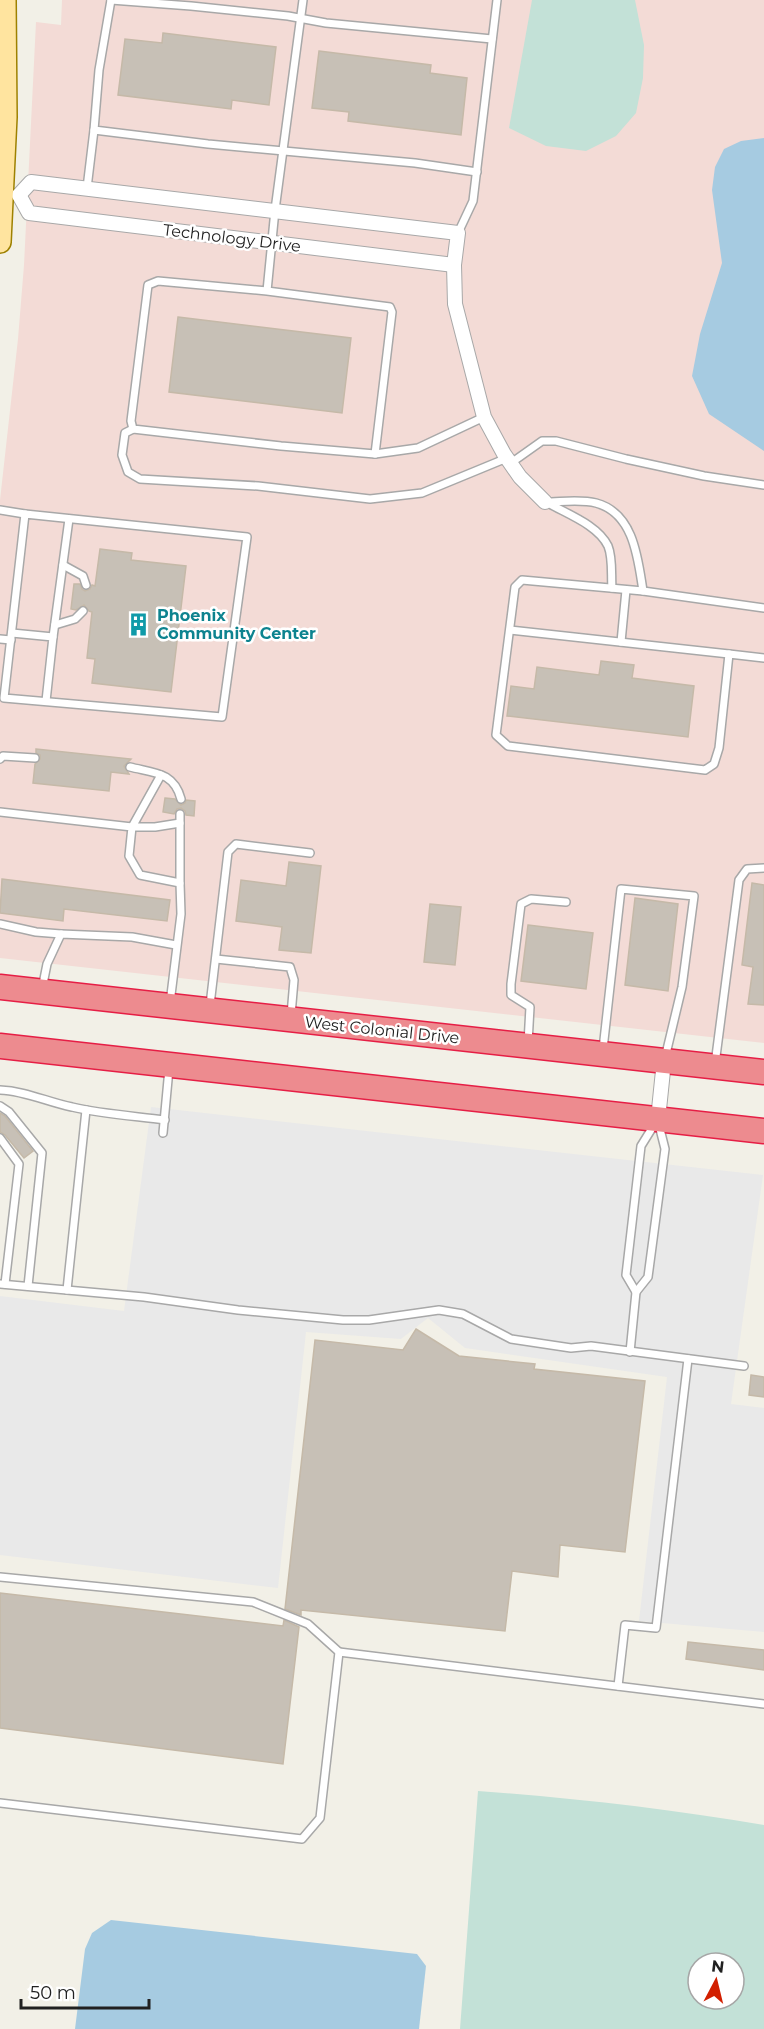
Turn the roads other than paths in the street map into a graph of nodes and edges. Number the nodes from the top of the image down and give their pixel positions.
1 (5, 0) edge
2 (111, 0) edge
3 (303, 0) edge
4 (497, 0) edge
5 (301, 18) junction
6 (492, 39) junction
7 (94, 130) junction
8 (283, 152) junction
9 (477, 172) junction
10 (87, 188) junction
11 (7, 193) edge
12 (275, 210) junction
13 (458, 234) junction
14 (0, 242) edge
15 (272, 243) junction
16 (454, 265) junction
17 (267, 291) junction
18 (484, 417) junction
19 (133, 429) junction
20 (375, 454) junction
21 (509, 461) junction
22 (764, 484) edge
23 (545, 502) junction
24 (0, 510) edge
25 (25, 514) junction
26 (69, 519) junction
27 (63, 565) junction
28 (86, 585) dead end
29 (612, 588) junction
30 (626, 590) junction
31 (643, 591) junction
32 (764, 608) edge
33 (82, 611) dead end
34 (55, 626) junction
35 (510, 630) junction
36 (12, 637) junction
37 (53, 637) junction
38 (0, 639) edge
39 (621, 642) junction
40 (729, 654) junction
41 (764, 658) edge
42 (46, 701) junction
43 (35, 758) dead end
44 (0, 759) edge
45 (130, 767) dead end
46 (161, 775) junction
47 (181, 799) dead end
48 (0, 812) edge
49 (180, 814) dead end
50 (180, 823) junction
51 (132, 826) junction
52 (310, 853) dead end
53 (764, 868) edge
54 (180, 883) junction
55 (566, 902) dead end
56 (0, 924) edge
57 (61, 934) junction
58 (176, 945) junction
59 (216, 959) junction
60 (0, 987) edge
61 (42, 991) junction
62 (170, 1006) junction
63 (210, 1011) junction
64 (290, 1020) junction
65 (0, 1046) edge
66 (528, 1046) junction
67 (602, 1054) junction
68 (664, 1061) junction
69 (169, 1065) junction
70 (714, 1066) junction
71 (764, 1072) edge
72 (0, 1090) edge
73 (0, 1106) edge
74 (87, 1110) junction
75 (658, 1119) junction
76 (165, 1120) junction
77 (764, 1131) edge
78 (164, 1132) dead end
79 (0, 1138) edge
80 (3, 1284) edge
81 (28, 1286) junction
82 (67, 1290) junction
83 (636, 1292) junction
84 (630, 1352) junction
85 (688, 1359) junction
86 (744, 1366) dead end
87 (0, 1577) edge
88 (339, 1652) junction
89 (618, 1686) junction
90 (764, 1704) edge
91 (0, 1803) edge

1 - 11 main road
2 - 5 lane
2 - 7 lane
3 - 5 lane
4 - 6 lane
5 - 6 lane
5 - 8 lane
6 - 9 lane
7 - 8 lane
7 - 10 lane
8 - 9 lane
8 - 12 lane
9 - 13 lane
10 - 11 street, Technology Drive
10 - 12 street, Technology Drive
11 - 14 main road
11 - 15 street, Technology Drive
12 - 13 street, Technology Drive
12 - 15 lane
13 - 16 street
15 - 16 street, Technology Drive
15 - 17 lane
16 - 18 street
17 - 19 lane
17 - 20 lane
18 - 20 lane
18 - 21 street
19 - 20 lane
19 - 21 lane
21 - 22 lane
21 - 23 street
23 - 29 lane
23 - 31 lane
24 - 25 lane
25 - 26 lane
25 - 36 lane
26 - 27 lane
26 - 42 lane
27 - 28 lane
27 - 34 lane
29 - 30 lane
29 - 35 lane
30 - 31 lane
30 - 39 lane
31 - 32 lane
33 - 34 lane
34 - 37 lane
35 - 39 lane
35 - 40 lane
36 - 37 lane
36 - 38 lane
36 - 42 lane
37 - 42 lane
39 - 40 lane
40 - 41 lane
43 - 44 lane
45 - 46 lane
46 - 47 lane
46 - 51 lane
48 - 51 lane
49 - 50 lane
50 - 51 lane
50 - 54 lane
51 - 54 lane
52 - 59 lane
53 - 70 lane
54 - 58 lane
55 - 66 lane
56 - 57 lane
57 - 58 lane
57 - 61 lane
58 - 62 lane
59 - 63 lane
59 - 64 lane
60 - 61 highway, West Colonial Drive
61 - 62 highway, West Colonial Drive
62 - 63 highway, West Colonial Drive
63 - 64 highway, West Colonial Drive
64 - 66 highway, West Colonial Drive
65 - 69 highway
66 - 67 highway, West Colonial Drive
67 - 68 highway, West Colonial Drive
67 - 68 lane
68 - 70 highway, West Colonial Drive
68 - 75 street
69 - 75 highway
69 - 76 lane
70 - 71 highway, West Colonial Drive
72 - 74 lane
73 - 81 lane
74 - 76 lane
74 - 82 lane
75 - 77 highway
75 - 83 lane
75 - 83 lane
76 - 78 lane
79 - 80 lane
80 - 81 lane
81 - 82 lane
82 - 84 lane
83 - 84 lane
84 - 85 lane
85 - 86 lane
85 - 89 lane
87 - 88 lane
88 - 89 lane
88 - 91 lane
89 - 90 lane

